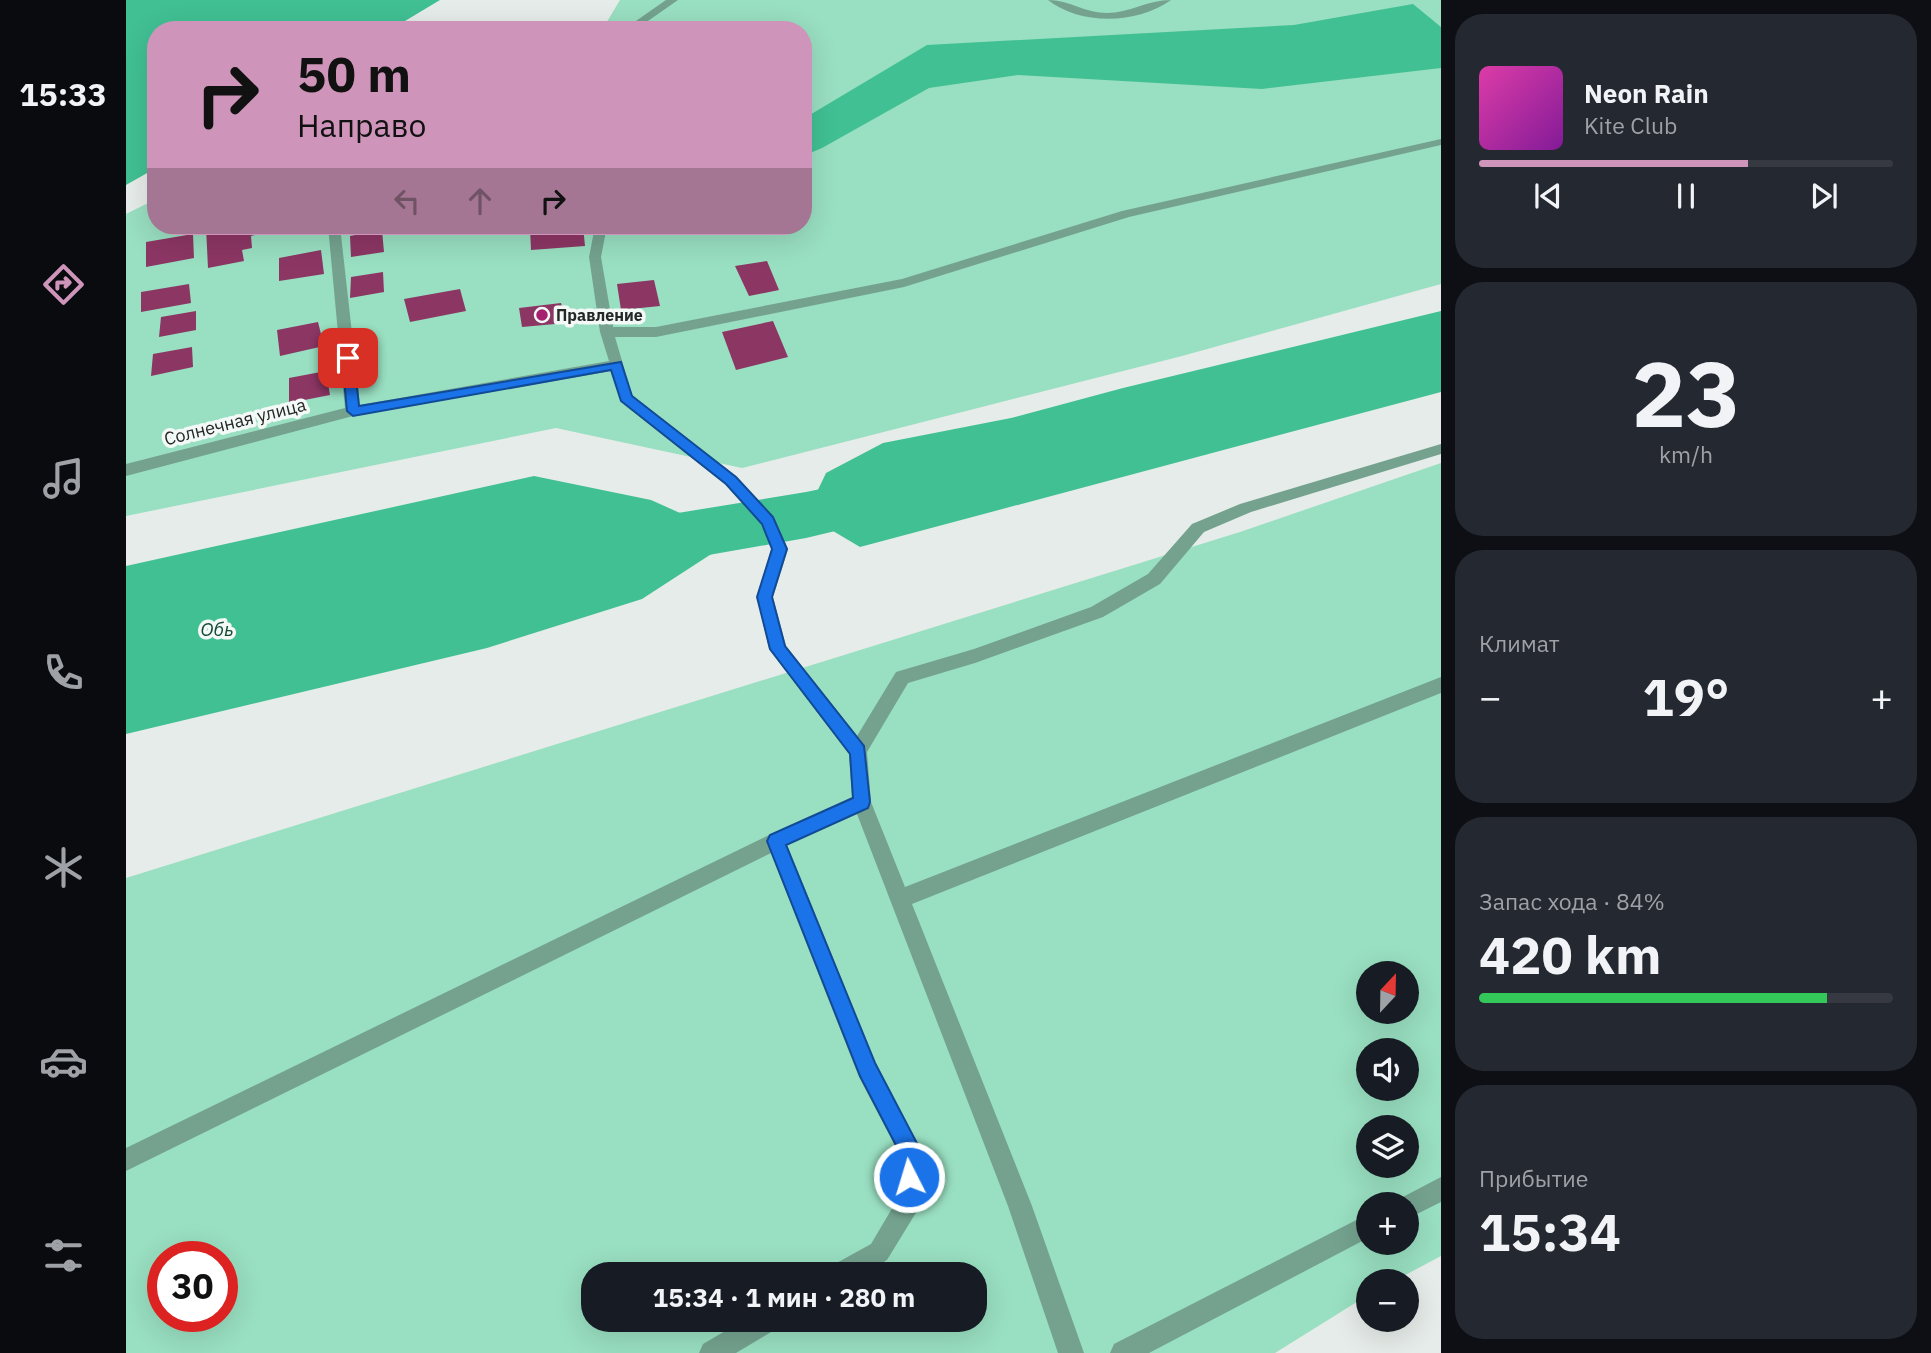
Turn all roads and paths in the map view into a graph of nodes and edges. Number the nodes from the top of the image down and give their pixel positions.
1 (673, 0) edge
2 (1053, 0) edge
3 (1166, 0) edge
4 (642, 21) edge
5 (1441, 142) edge
6 (335, 235) edge
7 (599, 235) edge
8 (607, 332) junction
9 (616, 365) junction
10 (353, 411) junction
11 (1441, 449) edge
12 (126, 470) edge
13 (1441, 685) edge
14 (858, 751) junction
15 (862, 802) junction
16 (776, 841) junction
17 (899, 899) junction
18 (126, 1160) edge
19 (1441, 1189) edge
20 (1419, 1200) edge
21 (1356, 1232) edge
22 (862, 1262) edge
23 (747, 1332) edge
24 (712, 1353) edge
25 (1071, 1353) edge
26 (1123, 1353) edge

1 - 4 street
2 - 3 street
5 - 8 street
6 - 10 street
7 - 8 street
8 - 9 street
9 - 10 street, Солнечная улица
9 - 14 street
10 - 12 street, Солнечная улица
11 - 14 street
13 - 17 street
14 - 15 street
15 - 16 street
15 - 17 street
16 - 18 street
16 - 22 street
17 - 25 street
19 - 20 street
21 - 26 street
23 - 24 street

